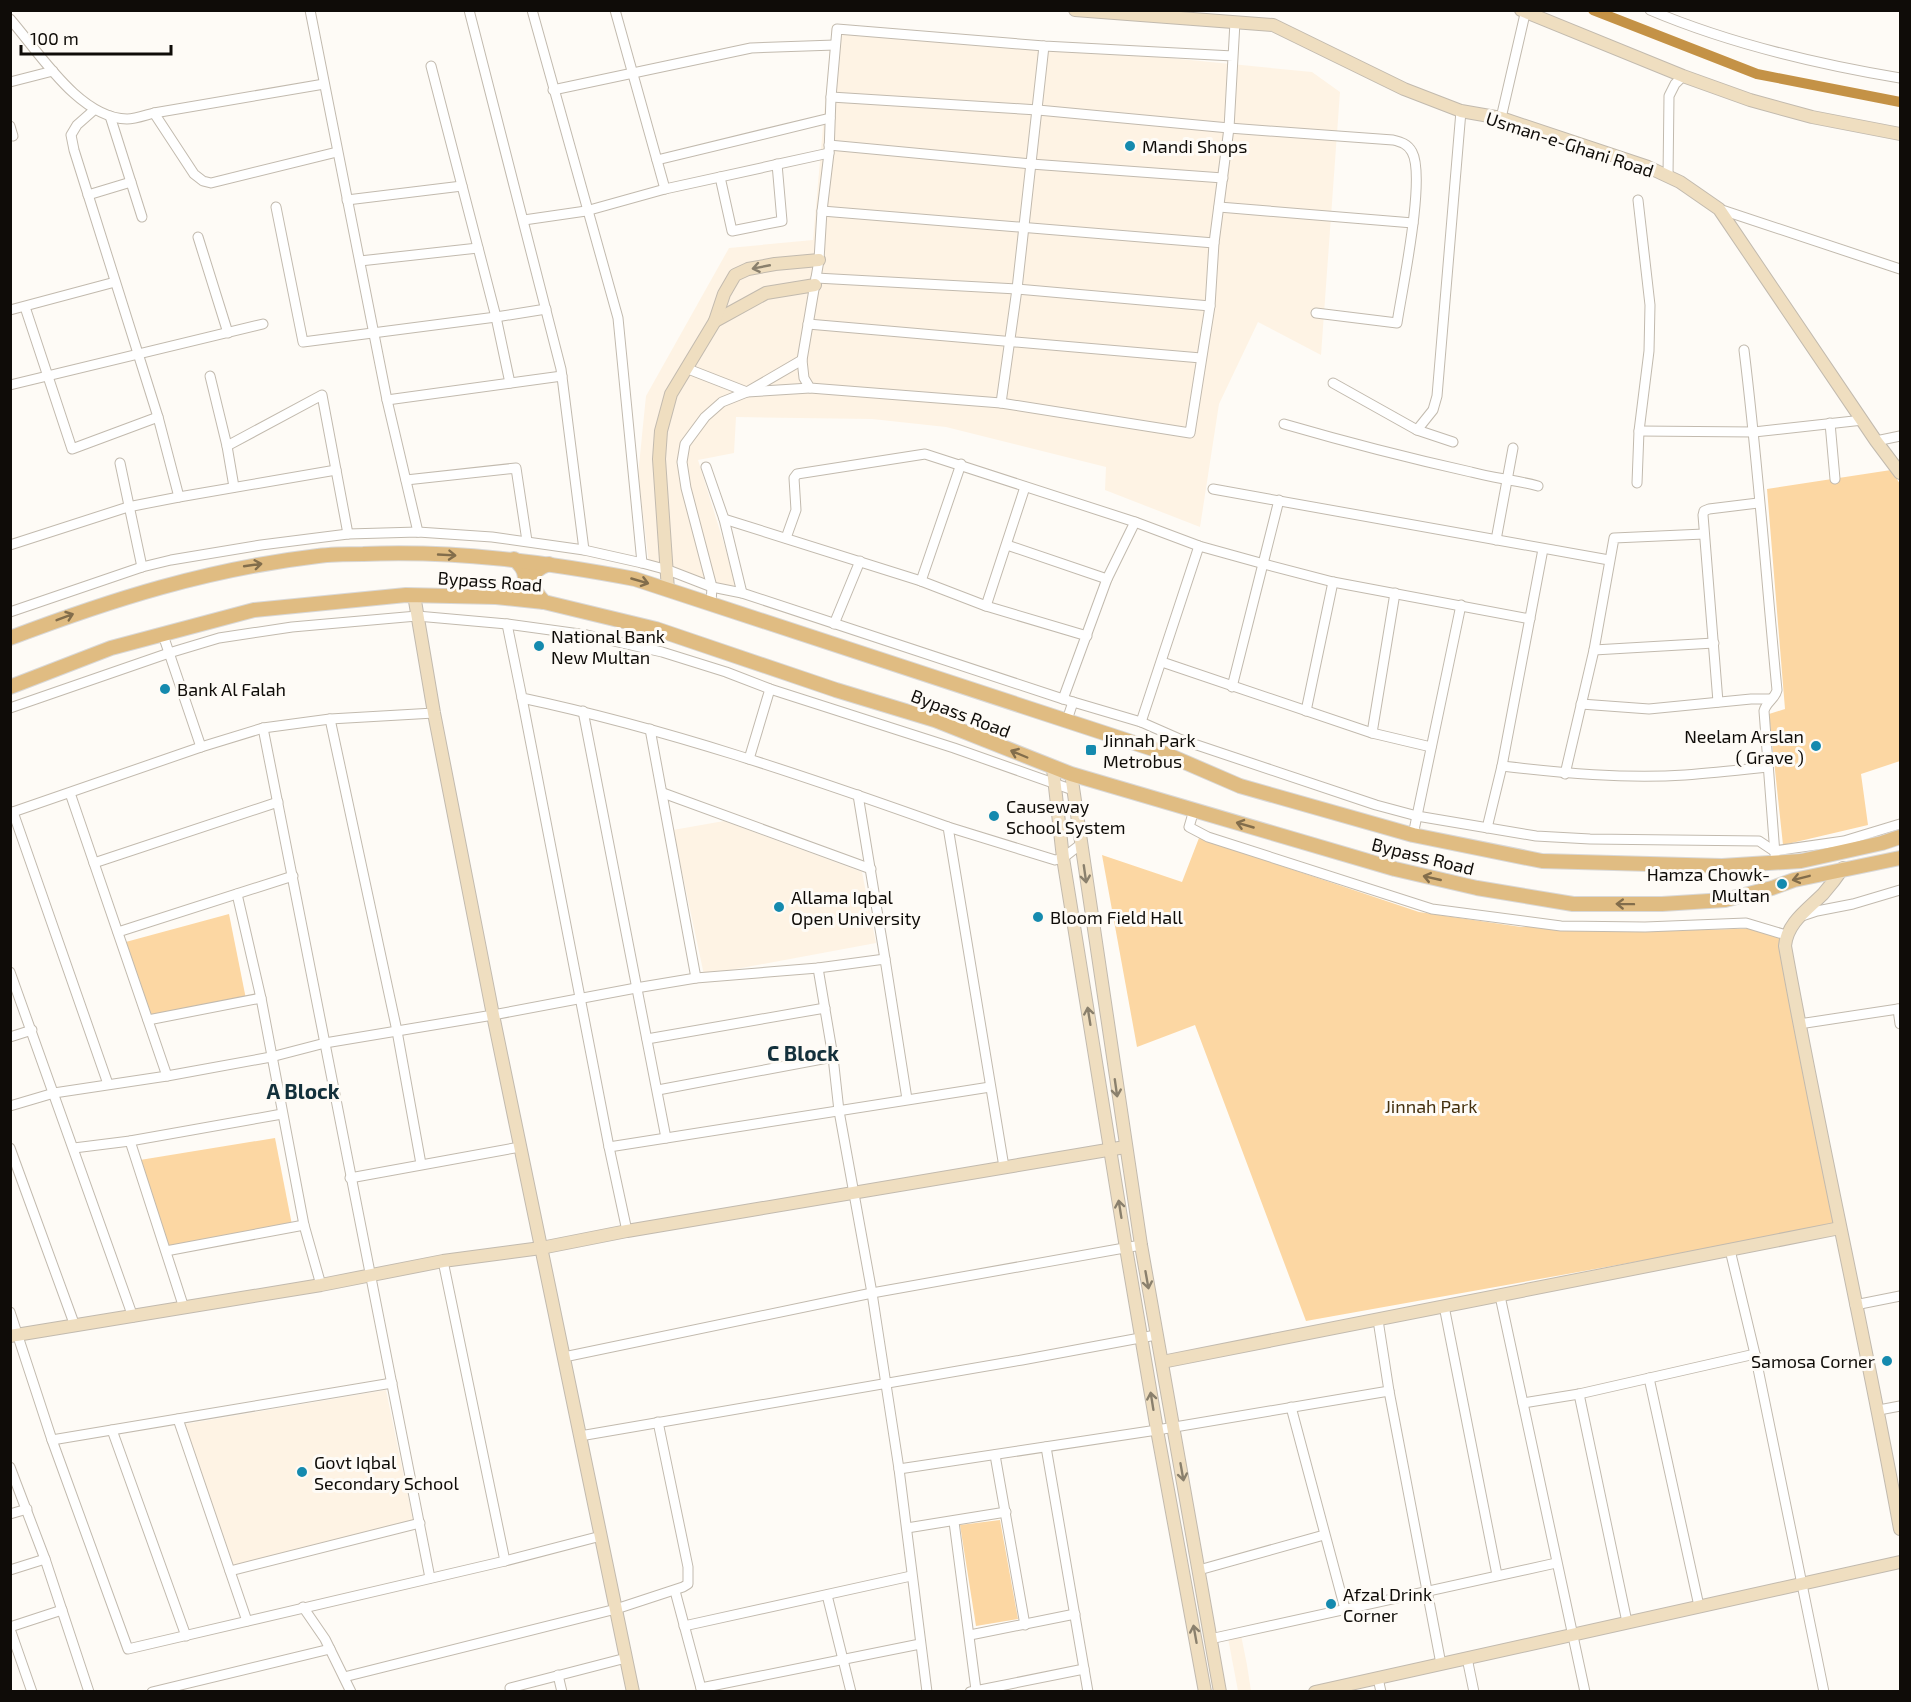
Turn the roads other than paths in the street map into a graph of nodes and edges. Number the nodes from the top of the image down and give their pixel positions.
1 (310, 10) edge
2 (469, 10) edge
3 (532, 10) edge
4 (615, 10) edge
5 (1075, 10) edge
6 (1650, 10) edge
7 (1523, 12) edge
8 (1223, 16) edge
9 (10, 19) edge
10 (1235, 22) junction
11 (835, 45) junction
12 (1044, 46) junction
13 (1233, 56) junction
14 (431, 66) dead end
15 (53, 70) junction
16 (633, 73) junction
17 (1683, 76) junction
18 (1900, 78) edge
19 (10, 82) edge
20 (324, 84) junction
21 (553, 90) junction
22 (831, 97) junction
23 (94, 110) junction
24 (1038, 110) junction
25 (1461, 111) junction
26 (154, 113) junction
27 (110, 116) junction
28 (830, 118) junction
29 (1502, 118) junction
30 (10, 126) edge
31 (1229, 128) junction
32 (1900, 134) edge
33 (13, 136) dead end
34 (829, 149) junction
35 (337, 152) junction
36 (657, 160) junction
37 (777, 164) junction
38 (1031, 164) junction
39 (720, 177) junction
40 (1668, 177) junction
41 (1223, 178) junction
42 (131, 182) junction
43 (462, 186) junction
44 (665, 189) junction
45 (88, 195) junction
46 (347, 200) junction
47 (1638, 200) dead end
48 (276, 207) dead end
49 (1219, 207) junction
50 (1719, 209) junction
51 (586, 211) junction
52 (822, 211) junction
53 (142, 217) dead end
54 (524, 220) junction
55 (1413, 223) junction
56 (1024, 226) junction
57 (198, 237) dead end
58 (1214, 243) junction
59 (478, 248) junction
60 (819, 260) junction
61 (360, 261) junction
62 (1900, 269) edge
63 (115, 282) junction
64 (816, 282) junction
65 (1017, 289) junction
66 (1210, 306) junction
67 (25, 307) junction
68 (546, 309) junction
69 (10, 310) edge
70 (1316, 313) dead end
71 (496, 317) junction
72 (715, 321) junction
73 (263, 324) dead end
74 (808, 324) junction
75 (228, 333) junction
76 (374, 333) junction
77 (1009, 343) junction
78 (1744, 350) dead end
79 (138, 354) junction
80 (1201, 358) junction
81 (802, 360) junction
82 (688, 369) junction
83 (47, 376) junction
84 (210, 376) dead end
85 (562, 376) junction
86 (510, 383) junction
87 (1333, 383) dead end
88 (10, 385) edge
89 (810, 388) junction
90 (747, 392) junction
91 (387, 399) junction
92 (1001, 402) junction
93 (158, 417) junction
94 (1863, 420) junction
95 (1830, 423) junction
96 (1284, 424) dead end
97 (1416, 430) junction
98 (1640, 431) junction
99 (1754, 432) junction
100 (1900, 436) edge
101 (1876, 441) junction
102 (1453, 442) dead end
103 (227, 446) junction
104 (1513, 448) dead end
105 (120, 463) dead end
106 (961, 464) junction
107 (706, 467) dead end
108 (336, 470) junction
109 (1900, 473) edge
110 (1507, 478) junction
111 (1835, 479) dead end
112 (406, 480) junction
113 (1637, 483) dead end
114 (1538, 486) dead end
115 (234, 487) junction
116 (1025, 487) junction
117 (1213, 489) dead end
118 (179, 496) junction
119 (1280, 500) junction
120 (1758, 503) junction
121 (128, 507) junction
122 (724, 519) junction
123 (1135, 522) junction
124 (418, 532) junction
125 (348, 534) junction
126 (1704, 534) junction
127 (786, 538) junction
128 (1496, 540) junction
129 (527, 542) junction
130 (10, 545) edge
131 (1007, 545) junction
132 (1199, 546) junction
133 (1543, 549) junction
134 (584, 550) junction
135 (514, 559) junction
136 (1609, 560) junction
137 (860, 561) junction
138 (642, 563) junction
139 (549, 564) junction
140 (1264, 564) junction
141 (142, 567) junction
142 (668, 570) junction
143 (1107, 579) junction
144 (921, 581) junction
145 (1333, 582) junction
146 (712, 587) junction
147 (668, 590) junction
148 (742, 593) junction
149 (1395, 593) junction
150 (414, 595) junction
151 (508, 598) junction
152 (544, 602) junction
153 (711, 603) junction
154 (1461, 605) junction
155 (986, 606) junction
156 (10, 612) edge
157 (417, 616) junction
158 (1530, 619) junction
159 (507, 624) junction
160 (834, 624) junction
161 (163, 635) junction
162 (1087, 636) junction
163 (10, 638) edge
164 (1714, 643) junction
165 (1594, 650) junction
166 (169, 653) junction
167 (1162, 662) junction
168 (10, 687) edge
169 (1232, 687) junction
170 (770, 690) junction
171 (522, 698) junction
172 (1771, 699) junction
173 (1068, 701) junction
174 (1718, 702) junction
175 (1581, 704) junction
176 (10, 708) edge
177 (583, 711) junction
178 (1306, 711) junction
179 (435, 713) junction
180 (330, 719) junction
181 (1067, 720) junction
182 (1141, 722) junction
183 (262, 728) junction
184 (650, 729) junction
185 (1372, 734) junction
186 (201, 747) junction
187 (1431, 747) junction
188 (749, 759) junction
189 (1502, 766) junction
190 (1768, 767) junction
191 (1053, 769) junction
192 (1071, 774) junction
193 (1565, 774) junction
194 (1054, 783) junction
195 (1073, 790) junction
196 (70, 793) junction
197 (663, 793) junction
198 (858, 795) junction
199 (278, 802) junction
200 (1194, 810) junction
201 (12, 813) edge
202 (1417, 816) junction
203 (1900, 824) edge
204 (948, 827) junction
205 (1486, 828) junction
206 (1413, 835) junction
207 (1900, 837) edge
208 (1081, 844) junction
209 (1063, 858) junction
210 (1774, 858) junction
211 (1900, 858) edge
212 (94, 862) junction
213 (1843, 868) junction
214 (871, 869) junction
215 (293, 876) junction
216 (1772, 888) junction
217 (1900, 890) edge
218 (237, 894) junction
219 (1799, 917) junction
220 (117, 932) junction
221 (1786, 935) junction
222 (885, 959) junction
223 (819, 968) junction
224 (10, 972) edge
225 (696, 978) junction
226 (636, 988) junction
227 (261, 998) junction
228 (580, 999) junction
229 (825, 1008) junction
230 (1899, 1009) edge
231 (493, 1015) junction
232 (148, 1020) junction
233 (1799, 1024) junction
234 (1900, 1024) edge
235 (32, 1030) junction
236 (397, 1031) junction
237 (10, 1037) edge
238 (647, 1039) junction
239 (325, 1043) junction
240 (271, 1057) junction
241 (833, 1057) junction
242 (167, 1076) junction
243 (108, 1084) junction
244 (990, 1087) junction
245 (658, 1090) junction
246 (54, 1094) junction
247 (907, 1100) junction
248 (10, 1106) edge
249 (839, 1111) junction
250 (282, 1114) junction
251 (666, 1138) junction
252 (130, 1141) junction
253 (609, 1146) junction
254 (520, 1147) junction
255 (1125, 1147) junction
256 (10, 1148) edge
257 (74, 1148) junction
258 (1111, 1150) junction
259 (421, 1164) junction
260 (1004, 1167) junction
261 (350, 1178) junction
262 (855, 1193) junction
263 (304, 1225) junction
264 (1840, 1228) junction
265 (627, 1231) junction
266 (1140, 1245) junction
267 (541, 1248) junction
268 (1126, 1248) junction
269 (1730, 1250) junction
270 (166, 1251) junction
271 (443, 1261) junction
272 (369, 1274) junction
273 (321, 1285) junction
274 (872, 1293) junction
275 (1500, 1296) junction
276 (1900, 1296) edge
277 (1855, 1305) junction
278 (1444, 1306) junction
279 (184, 1308) junction
280 (10, 1312) edge
281 (133, 1317) junction
282 (1378, 1320) junction
283 (75, 1326) junction
284 (14, 1335) edge
285 (1156, 1335) junction
286 (1142, 1337) junction
287 (1755, 1354) junction
288 (564, 1357) junction
289 (1162, 1362) junction
290 (1649, 1378) junction
291 (885, 1382) junction
292 (392, 1383) junction
293 (1389, 1391) junction
294 (1579, 1394) junction
295 (1523, 1403) junction
296 (1900, 1406) edge
297 (1291, 1407) junction
298 (1879, 1410) junction
299 (178, 1419) junction
300 (658, 1422) junction
301 (1174, 1427) junction
302 (112, 1430) junction
303 (1157, 1430) junction
304 (580, 1436) junction
305 (52, 1440) junction
306 (1046, 1447) junction
307 (995, 1455) junction
308 (10, 1467) edge
309 (899, 1469) junction
310 (27, 1509) junction
311 (1006, 1512) junction
312 (10, 1514) edge
313 (954, 1521) junction
314 (420, 1523) junction
315 (907, 1528) junction
316 (1900, 1529) edge
317 (1324, 1535) junction
318 (601, 1536) junction
319 (45, 1559) junction
320 (504, 1561) junction
321 (1900, 1562) edge
322 (1556, 1563) junction
323 (10, 1570) edge
324 (1199, 1570) junction
325 (230, 1572) junction
326 (1497, 1575) junction
327 (911, 1576) junction
328 (430, 1578) junction
329 (1802, 1584) junction
330 (675, 1591) junction
331 (1427, 1591) junction
332 (827, 1595) junction
333 (1699, 1606) junction
334 (303, 1607) junction
335 (616, 1609) junction
336 (1345, 1609) junction
337 (62, 1610) junction
338 (1075, 1614) junction
339 (247, 1621) junction
340 (1627, 1622) junction
341 (1025, 1625) junction
342 (684, 1626) junction
343 (10, 1628) edge
344 (1574, 1634) junction
345 (970, 1635) junction
346 (186, 1636) junction
347 (1210, 1639) junction
348 (920, 1644) junction
349 (330, 1649) junction
350 (627, 1658) junction
351 (1467, 1658) junction
352 (842, 1659) junction
353 (1441, 1664) junction
354 (1084, 1669) junction
355 (558, 1675) junction
356 (344, 1677) junction
357 (1378, 1678) junction
358 (701, 1690) edge
359 (973, 1691) edge
360 (1321, 1691) edge
361 (32, 1692) edge
362 (89, 1692) edge
363 (152, 1692) edge
364 (351, 1692) edge
365 (511, 1692) edge
366 (562, 1692) edge
367 (633, 1692) edge
368 (851, 1692) edge
369 (927, 1692) edge
370 (1088, 1692) edge
371 (1205, 1692) edge
372 (1220, 1692) edge
373 (1381, 1692) edge
374 (1474, 1692) edge
375 (1585, 1692) edge
376 (1824, 1692) edge

1 - 20 street
2 - 54 street
3 - 21 street
4 - 16 street
5 - 8 street, Usman-e-Ghani Road
6 - 18 street
7 - 17 street
7 - 29 street
8 - 10 street, Usman-e-Ghani Road
9 - 15 street
10 - 13 street
10 - 25 street, Usman-e-Ghani Road
11 - 12 street
11 - 16 street
11 - 22 street
12 - 13 street
12 - 24 street
13 - 31 street
14 - 43 street
15 - 19 street
15 - 23 street
16 - 21 street
16 - 36 street
17 - 32 street
17 - 40 street
20 - 26 street
20 - 35 street
21 - 51 street
22 - 24 street
22 - 28 street
23 - 27 street
23 - 45 street
24 - 31 street
24 - 38 street
25 - 29 street, Usman-e-Ghani Road
25 - 97 street
26 - 27 street
26 - 35 street
27 - 42 street
28 - 34 street
28 - 36 street
29 - 40 street, Usman-e-Ghani Road
30 - 33 street
31 - 41 street
31 - 55 street
34 - 37 street
34 - 38 street
34 - 52 street
35 - 46 street
36 - 44 street
37 - 39 street
37 - 39 street
38 - 41 street
38 - 56 street
39 - 44 street
40 - 50 street, Usman-e-Ghani Road
41 - 49 street
42 - 45 street
42 - 53 street
43 - 46 street
43 - 59 street
44 - 51 street
45 - 63 street
46 - 61 street
47 - 98 street
48 - 76 street
49 - 55 street
49 - 58 street
50 - 62 street
50 - 94 street, Usman-e-Ghani Road
51 - 54 street
51 - 138 street
52 - 56 street
52 - 60 street
54 - 68 street
55 - 70 street
56 - 58 street
56 - 65 street
57 - 75 street
58 - 66 street
59 - 61 street
59 - 71 street
60 - 64 street
60 -> 72 street
61 - 76 street
63 - 67 street
63 - 79 street
64 - 65 street
64 - 72 street
64 - 74 street
65 - 66 street
65 - 77 street
66 - 80 street
67 - 69 street
67 - 83 street
68 - 71 street
68 - 85 street
71 - 76 street
71 - 86 street
72 - 82 street
73 - 75 street
74 - 77 street
74 - 81 street
75 - 79 street
76 - 91 street
77 - 80 street
77 - 92 street
78 - 99 street
79 - 83 street
79 - 93 street
80 - 92 street
81 - 89 street
81 - 90 street
82 - 90 street
82 - 142 street
83 - 88 street
83 - 93 street
84 - 103 street
85 - 86 street
85 - 134 street
86 - 91 street
87 - 97 street
89 - 90 street
89 - 92 street
90 - 146 street
91 - 112 street
93 - 118 street
94 - 95 street
94 - 101 street, Usman-e-Ghani Road
95 - 99 street
95 - 111 street
96 - 110 street
97 - 102 street
98 - 99 street
98 - 113 street
99 - 120 street
100 - 101 street
101 - 109 street, Usman-e-Ghani Road
103 - 108 street
103 - 115 street
104 - 110 street
105 - 121 street
106 - 116 street
106 - 127 street
106 - 144 street
107 - 122 street
108 - 115 street
108 - 125 street
110 - 114 street
110 - 128 street
112 - 124 street
112 - 129 street
115 - 118 street
116 - 123 street
116 - 131 street
117 - 119 street
118 - 121 street
119 - 128 street
119 - 140 street
120 - 126 street
120 - 172 street
121 - 130 street
121 - 141 street
122 - 127 street
122 - 148 street
123 - 132 street
123 - 143 street
124 - 125 street
124 - 129 street
125 - 141 street
126 - 136 street
126 - 164 street
127 - 137 street
128 - 133 street
129 - 134 street
131 - 143 street
131 - 155 street
132 - 140 street
132 - 167 street
133 - 136 street
133 - 158 street
134 - 138 street
135 - 139 main road
135 - 151 main road
163 -> 135 main road
136 - 165 street
137 - 144 street
137 - 160 street
138 - 142 street
139 -> 147 main road
139 - 152 main road
140 - 145 street
140 - 169 street
141 - 156 street
142 - 146 street
142 - 147 street
143 - 162 street
144 - 155 street
145 - 149 street
145 - 178 street
146 - 148 street
146 - 153 street
147 - 153 main road
148 - 160 street
149 - 154 street
149 - 185 street
150 - 151 main road, Bypass Road
150 - 157 street
150 - 161 main road, Bypass Road
151 - 152 main road, Bypass Road
191 -> 152 main road, Bypass Road
153 - 181 main road
154 - 158 street
154 - 187 street
155 - 162 street
157 - 159 street
157 - 166 street
157 - 179 street
158 - 189 street
159 - 170 street
159 - 171 street
160 - 173 street
161 - 166 street
161 - 168 main road, Bypass Road
162 - 173 street
164 - 165 street
164 - 174 street
165 - 175 street
166 - 176 street
166 - 186 street
167 - 169 street
167 - 182 street
169 - 178 street
170 - 188 street
170 - 194 street
171 - 177 street
171 - 228 street
172 - 174 street
172 - 190 street
173 - 181 street
173 - 182 street
174 - 175 street
175 - 193 street
177 - 184 street
177 - 226 street
178 - 185 street
179 - 180 street
179 - 231 street
180 - 183 street
180 - 236 street
181 - 206 main road
182 - 202 street
183 - 186 street
183 - 199 street
184 - 188 street
184 - 197 street
185 - 187 street
186 - 196 street
187 - 202 street
188 - 198 street
189 - 193 street
189 - 205 street
190 - 193 street
190 - 210 street
191 - 192 main road, Bypass Road
191 - 194 street
192 - 195 street
192 - 200 main road, Bypass Road
194 - 195 street
194 - 209 street
195 - 208 street
196 - 201 street
196 - 212 street
197 - 214 street
197 - 225 street
198 - 204 street
198 - 214 street
199 - 212 street
199 - 215 street
216 -> 200 main road, Bypass Road
200 - 221 street
201 - 243 street
202 - 205 street
202 - 206 street
203 - 210 street
204 - 209 street
204 - 244 street
205 - 210 street
206 - 210 main road
207 - 210 main road
208 - 209 street
208 -> 255 street
258 -> 209 street
210 - 216 main road
211 - 213 main road, Bypass Road
212 - 220 street
213 -> 216 main road, Bypass Road
213 - 219 street
214 - 222 street
215 - 218 street
215 - 239 street
217 - 219 street
218 - 220 street
218 - 227 street
219 - 221 street
220 - 232 street
221 - 233 street
222 - 223 street
222 - 247 street
223 - 225 street
223 - 229 street
224 - 235 street
225 - 226 street
226 - 228 street
226 - 238 street
227 - 232 street
227 - 240 street
228 - 231 street
228 - 253 street
229 - 238 street
229 - 241 street
230 - 233 street
230 - 234 street
231 - 236 street
231 - 254 street
232 - 242 street
233 - 264 street
235 - 237 street
235 - 246 street
236 - 239 street
236 - 259 street
238 - 245 street
239 - 240 street
239 - 261 street
240 - 242 street
240 - 250 street
241 - 245 street
241 - 249 street
242 - 243 street
243 - 246 street
244 - 247 street
244 - 260 street
245 - 251 street
246 - 248 street
246 - 257 street
247 - 249 street
249 - 251 street
249 - 262 street
250 - 252 street
250 - 263 street
251 - 253 street
252 - 257 street
252 - 270 street
253 - 265 street
254 - 259 street
254 - 267 street
255 - 258 street
255 - 266 street
256 - 283 street
257 - 281 street
258 - 260 street
268 -> 258 street
259 - 261 street
260 - 262 street
261 - 272 street
262 - 265 street
262 - 274 street
263 - 270 street
263 - 273 street
264 - 269 street
264 - 277 street
265 - 267 street
266 - 268 street
266 -> 285 street
267 - 271 street
267 - 288 street
268 - 274 street
268 - 286 street
269 - 275 street
269 - 287 street
270 - 279 street
271 - 272 street
271 - 320 street
272 - 273 street
272 - 292 street
273 - 279 street
274 - 288 street
274 - 291 street
275 - 278 street
275 - 295 street
276 - 277 street
277 - 298 street
278 - 282 street
278 - 326 street
279 - 281 street
280 - 284 street
281 - 283 street
282 - 289 street
282 - 293 street
283 - 284 street
284 - 305 street
285 - 286 street
285 - 289 street
286 - 291 street
303 -> 286 street
287 - 290 street
287 - 329 street
288 - 304 street
289 - 301 street
290 - 294 street
290 - 333 street
291 - 300 street
291 - 309 street
292 - 299 street
292 - 314 street
293 - 297 street
293 - 331 street
294 - 295 street
294 - 340 street
295 - 322 street
296 - 298 street
297 - 301 street
297 - 317 street
298 - 316 street
299 - 302 street
299 - 325 street
300 - 304 street
300 - 330 street
301 - 303 street
301 -> 324 street
302 - 305 street
302 - 346 street
303 - 306 street
371 -> 303 street
304 - 318 street
305 - 346 street
306 - 307 street
306 - 338 street
307 - 309 street
307 - 311 street
308 - 310 street
309 - 315 street
310 - 312 street
310 - 319 street
311 - 313 street
311 - 341 street
313 - 315 street
313 - 345 street
314 - 325 street
314 - 328 street
315 - 327 street
317 - 324 street
317 - 336 street
318 - 320 street
318 - 335 street
319 - 323 street
319 - 337 street
320 - 328 street
321 - 329 street
322 - 326 street
322 - 344 street
324 - 347 street
325 - 339 street
326 - 331 street
327 - 332 street
327 - 348 street
328 - 334 street
329 - 333 street
329 - 376 street
330 - 335 street
330 - 342 street
331 - 336 street
331 - 353 street
332 - 342 street
332 - 352 street
333 - 340 street
334 - 339 street
334 - 349 street
335 - 350 street
335 - 356 street
336 - 347 street
337 - 343 street
337 - 362 street
338 - 341 street
338 - 354 street
339 - 346 street
340 - 344 street
341 - 345 street
342 - 358 street
343 - 361 street
344 - 351 street
344 - 375 street
345 - 359 street
347 - 372 street
348 - 352 street
348 - 369 street
349 - 356 street
349 - 363 street
350 - 355 street
350 - 367 street
351 - 353 street
351 - 374 street
352 - 358 street
352 - 368 street
353 - 357 street
354 - 359 street
354 - 370 street
355 - 365 street
355 - 366 street
356 - 364 street
357 - 360 street
357 - 373 street

